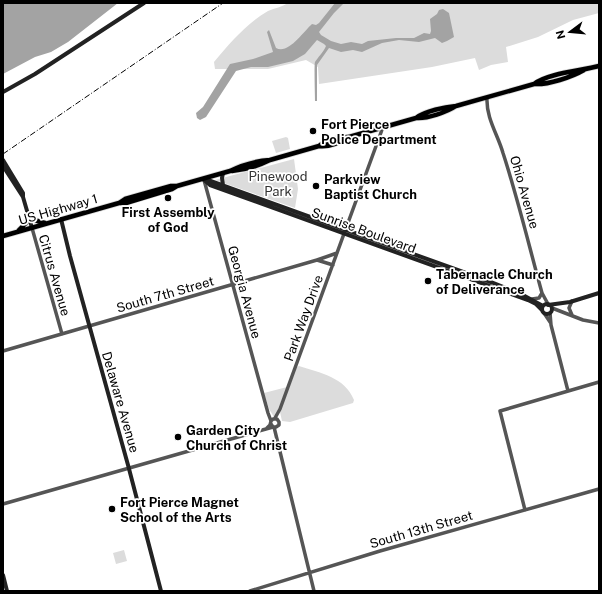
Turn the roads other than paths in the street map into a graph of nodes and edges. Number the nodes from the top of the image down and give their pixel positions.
1 (144, 3) edge
2 (599, 66) edge
3 (3, 92) edge
4 (487, 98) junction
5 (383, 128) junction
6 (3, 160) edge
7 (3, 166) edge
8 (224, 173) junction
9 (204, 179) junction
10 (223, 185) junction
11 (23, 197) junction
12 (28, 213) junction
13 (61, 219) junction
14 (46, 223) junction
15 (32, 228) junction
16 (17, 232) junction
17 (345, 232) junction
18 (3, 236) edge
19 (337, 253) junction
20 (317, 260) junction
21 (333, 265) junction
22 (233, 285) junction
23 (542, 293) junction
24 (599, 293) edge
25 (532, 299) junction
26 (572, 302) junction
27 (547, 308) junction
28 (572, 315) junction
29 (599, 323) edge
30 (90, 326) junction
31 (62, 334) junction
32 (3, 351) edge
33 (599, 382) edge
34 (568, 391) junction
35 (274, 423) junction
36 (129, 468) junction
37 (599, 489) edge
38 (3, 504) edge
39 (525, 510) junction
40 (309, 573) junction
41 (3, 575) edge
42 (7, 591) edge
43 (161, 591) edge
44 (250, 591) edge
45 (314, 591) edge

1 - 3 main road
2 - 4 main road, US Highway 1
4 - 5 main road, US Highway 1
4 - 23 street, Ohio Avenue
5 - 8 main road, US Highway 1
5 - 17 street, Park Way Drive
6 - 11 main road, Citrus Avenue
7 - 11 main road, Citrus Avenue
8 - 9 main road, US Highway 1
8 - 10 main road
9 - 10 main road, Sunrise Boulevard
9 - 13 main road, US Highway 1
9 - 17 main road, Sunrise Boulevard
9 - 22 street, Georgia Avenue
10 - 17 main road, Sunrise Boulevard
11 - 12 main road, Citrus Avenue
12 - 14 main road
12 - 15 main road, Citrus Avenue
12 - 16 main road
13 - 14 main road, US Highway 1
13 - 30 main road, Delaware Avenue
14 - 15 main road, US Highway 1
15 - 16 main road, US Highway 1
15 - 31 street, Citrus Avenue
16 - 18 main road, US Highway 1
17 - 19 street, Park Way Drive
17 - 25 main road, Sunrise Boulevard
17 - 27 main road, Sunrise Boulevard
19 - 20 street, South 7th Street
19 - 21 street, Park Way Drive
20 - 21 street
20 - 22 street, South 7th Street
21 - 35 street, Park Way Drive
22 - 30 street, South 7th Street
22 - 35 street, Georgia Avenue
23 - 25 street
23 - 27 street, Ohio Avenue
24 - 26 main road
25 - 27 main road, Sunrise Boulevard
26 - 27 main road
26 - 28 street
27 - 28 street
27 - 34 street, Ohio Avenue
28 - 29 street
30 - 31 street, South 7th Street
30 - 36 main road, Delaware Avenue
31 - 32 street, South 7th Street
33 - 34 street
34 - 39 street
35 - 36 street
35 - 40 street, Georgia Avenue
36 - 38 street
36 - 43 main road, Delaware Avenue
37 - 39 street, South 13th Street
39 - 40 street, South 13th Street
40 - 44 street, South 13th Street
40 - 45 street, Georgia Avenue
41 - 42 main road

